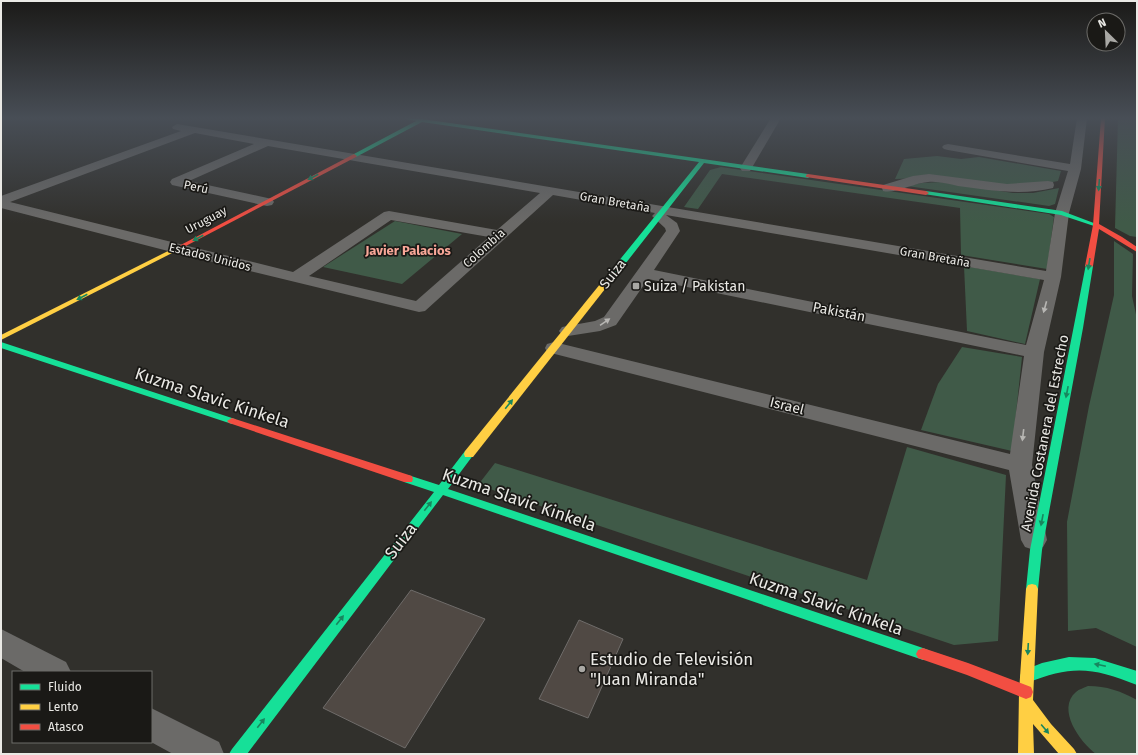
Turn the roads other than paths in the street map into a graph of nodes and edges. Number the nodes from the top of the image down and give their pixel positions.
1 (131, 153) edge
2 (241, 153) edge
3 (331, 153) edge
4 (359, 153) edge
5 (650, 153) edge
6 (755, 153) edge
7 (986, 153) edge
8 (1077, 153) edge
9 (1101, 153) edge
10 (352, 157) junction
11 (703, 161) junction
12 (746, 168) junction
13 (1075, 168) junction
14 (1048, 185) dead end
15 (888, 188) junction
16 (550, 191) junction
17 (267, 202) junction
18 (1, 203) edge
19 (661, 213) junction
20 (1062, 213) junction
21 (1096, 226) junction
22 (499, 235) junction
23 (177, 249) junction
24 (1137, 250) edge
25 (644, 272) junction
26 (1053, 277) junction
27 (295, 278) junction
28 (419, 307) joint
29 (568, 331) junction
30 (1, 338) edge
31 (1, 345) edge
32 (554, 348) junction
33 (1034, 352) junction
34 (1020, 465) junction
35 (440, 490) junction
36 (1036, 550) junction
37 (1, 643) edge
38 (53, 671) edge
39 (1027, 676) junction
40 (1137, 678) edge
41 (1026, 692) junction
42 (1026, 702) junction
43 (152, 725) edge
44 (207, 754) edge
45 (237, 754) edge
46 (1026, 754) edge
47 (1069, 754) edge

1 - 18 street
2 - 17 street, Perú
3 - 10 street, Gran Bretaña
4 - 10 street, Uruguay
5 - 11 street
6 - 12 street
7 - 13 street
8 - 13 street
9 -> 21 street, Avenida Costanera del Estrecho
10 - 16 street, Gran Bretaña
10 -> 17 street, Uruguay
11 - 12 street
11 - 19 street, Suiza
12 - 15 street
13 - 20 street
14 - 15 street
15 - 20 street
16 - 19 street, Gran Bretaña
16 - 22 street, Colombia
17 -> 23 street, Uruguay
18 - 23 street, Estados Unidos
19 - 25 street, Suiza
19 - 26 street, Gran Bretaña
19 - 29 street, Suiza
20 - 21 street
20 - 26 street
21 - 24 street
21 -> 36 street, Avenida Costanera del Estrecho
22 - 27 street
22 - 28 street, Colombia
23 - 27 street, Estados Unidos
23 -> 30 street, Uruguay
29 -> 25 street, Suiza
25 - 33 street, Pakistán
26 -> 33 street
27 - 28 street, Estados Unidos
29 - 32 street, Suiza
31 - 35 street, Kuzma Slavic Kinkela
32 - 34 street, Israel
35 -> 32 street, Suiza
33 -> 34 street
34 - 36 street
35 - 41 street, Kuzma Slavic Kinkela
45 -> 35 street, Suiza
36 -> 39 street, Avenida Costanera del Estrecho
37 - 38 street
40 -> 39 street
39 - 41 street, Avenida Costanera del Estrecho
41 - 42 street, Avenida Costanera del Estrecho
42 - 46 street, Avenida Costanera del Estrecho
42 -> 47 street
43 - 44 street

